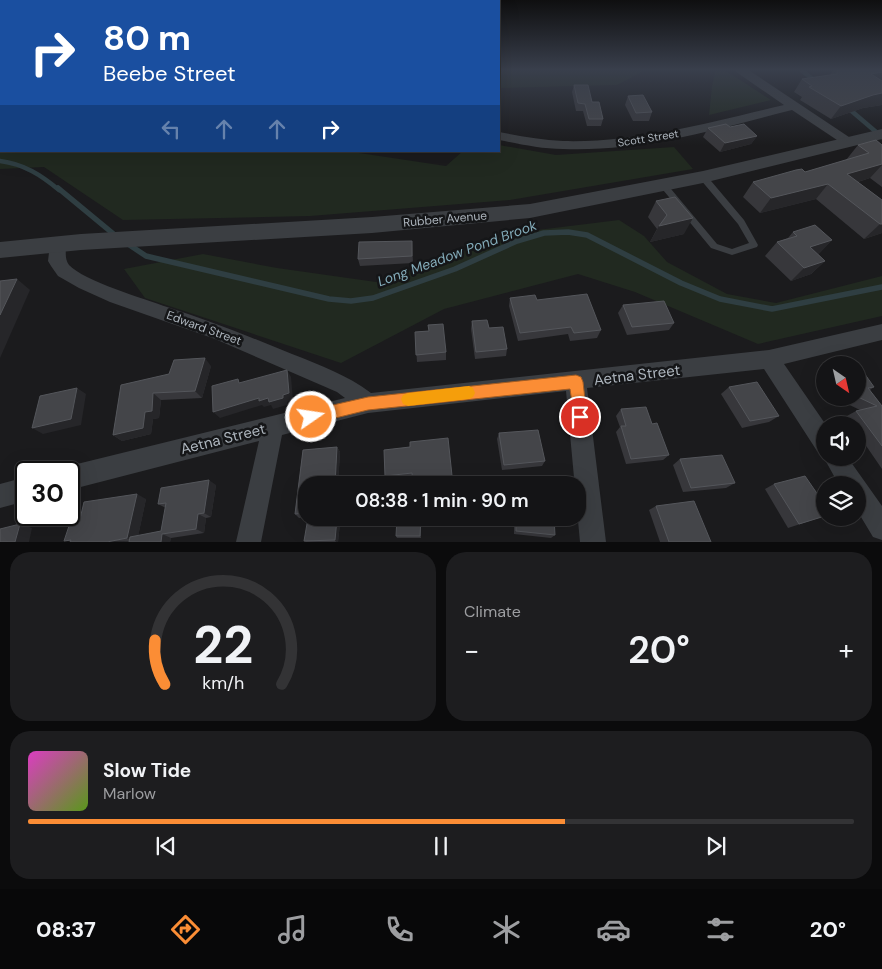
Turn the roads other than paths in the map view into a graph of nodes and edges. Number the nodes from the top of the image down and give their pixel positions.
1 (776, 94) edge
2 (794, 106) junction
3 (500, 136) edge
4 (865, 138) edge
5 (703, 177) junction
6 (663, 185) junction
7 (58, 244) junction
8 (0, 250) edge
9 (882, 332) edge
10 (769, 359) junction
11 (576, 382) junction
12 (368, 403) junction
13 (273, 426) junction
14 (816, 430) edge
15 (80, 475) edge
16 (15, 492) edge
17 (0, 496) edge
18 (866, 503) edge
19 (882, 528) edge
20 (248, 542) edge
21 (593, 542) edge

1 - 2 street
2 - 3 street, Scott Street
2 - 4 street
4 - 5 street, Rubber Avenue
5 - 6 street, Rubber Avenue
5 - 6 lane
6 - 7 street, Rubber Avenue
7 - 8 street, Rubber Avenue
7 - 12 street, Edward Street
9 - 10 street, Aetna Street
10 - 11 street, Aetna Street
10 - 14 street
11 - 12 street, Aetna Street
11 - 21 street
12 - 13 street, Aetna Street
13 - 15 street, Aetna Street
13 - 20 street
16 - 17 street
18 - 19 street

